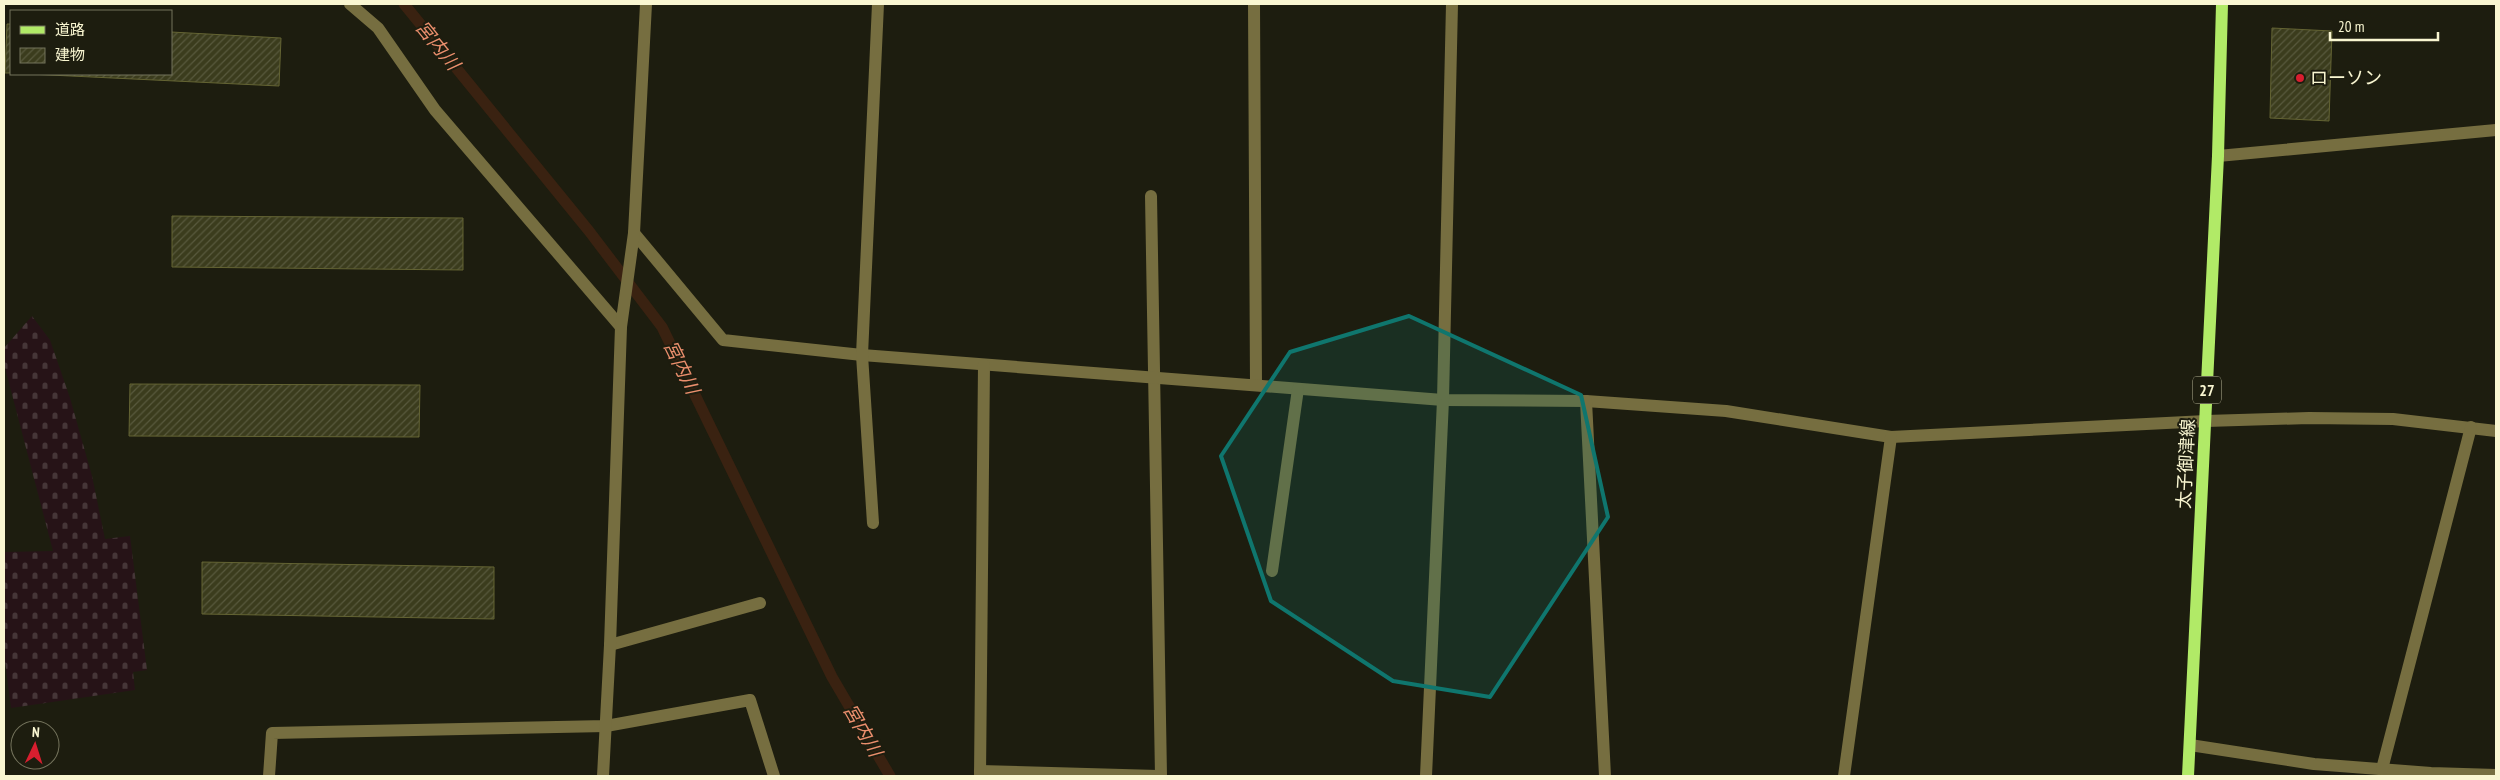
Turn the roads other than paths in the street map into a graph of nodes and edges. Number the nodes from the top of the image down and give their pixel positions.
1 (350, 4) edge
2 (646, 4) edge
3 (878, 4) edge
4 (1254, 4) edge
5 (1452, 4) edge
6 (2222, 4) edge
7 (2496, 130) edge
8 (2218, 156) junction
9 (1151, 196) dead end
10 (634, 233) junction
11 (621, 327) junction
12 (862, 355) junction
13 (984, 365) junction
14 (1156, 378) junction
15 (1256, 385) junction
16 (1298, 389) junction
17 (1443, 400) junction
18 (1586, 401) junction
19 (2206, 421) junction
20 (2471, 427) junction
21 (2496, 431) edge
22 (1891, 437) junction
23 (873, 522) dead end
24 (1272, 571) dead end
25 (760, 603) dead end
26 (610, 645) junction
27 (606, 726) junction
28 (2190, 745) junction
29 (2382, 769) junction
30 (980, 774) edge
31 (2496, 775) edge
32 (269, 776) edge
33 (603, 776) edge
34 (774, 776) edge
35 (1160, 776) edge
36 (1426, 776) edge
37 (1604, 776) edge
38 (1844, 776) edge
39 (2188, 776) edge

1 - 11 street
2 - 10 street
3 - 12 street
4 - 15 street
5 - 17 street
6 - 8 main road, 太子御津線 / 27
7 - 8 street
8 - 19 main road, 太子御津線 / 27
9 - 14 street
10 - 11 street
10 - 12 street
11 - 26 street
12 - 13 street
12 - 23 street
13 - 14 street
13 - 30 street
14 - 15 street
14 - 35 street
15 - 16 street
16 - 17 street
16 - 24 street
17 - 18 street
17 - 36 street
18 - 22 street
18 - 37 street
19 - 20 street
19 - 22 street
19 - 28 main road, 太子御津線 / 27
20 - 21 street
20 - 29 street
22 - 38 street
25 - 26 street
26 - 27 street
27 - 32 street
27 - 33 street
27 - 34 street
28 - 29 street
28 - 39 main road, 太子御津線 / 27
29 - 31 street
30 - 35 street

